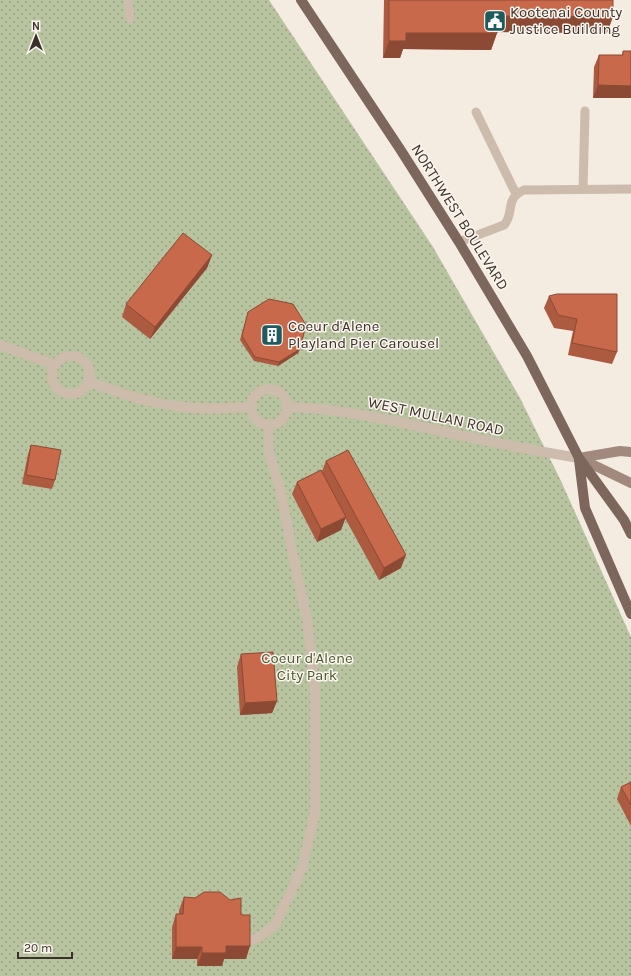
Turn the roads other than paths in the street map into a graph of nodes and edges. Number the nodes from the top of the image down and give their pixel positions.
1 (128, 0) edge
2 (301, 0) edge
3 (130, 19) dead end
4 (585, 111) dead end
5 (476, 112) dead end
6 (583, 189) junction
7 (631, 189) edge
8 (516, 194) junction
9 (459, 242) junction
10 (0, 345) edge
11 (55, 365) junction
12 (89, 382) junction
13 (252, 407) junction
14 (287, 407) junction
15 (268, 424) junction
16 (631, 452) edge
17 (578, 458) junction
18 (631, 483) edge
19 (631, 534) edge
20 (631, 614) edge
21 (246, 941) edge

1 - 3 lane
2 - 9 main road, NORTHWEST BOULEVARD
4 - 6 lane
5 - 8 lane
6 - 7 lane
6 - 8 lane
8 - 9 lane
9 - 17 main road, NORTHWEST BOULEVARD
10 - 11 street
11 - 12 street
11 - 12 street
12 - 13 street
13 - 14 street
13 - 15 street
14 - 15 street
14 - 17 street, WEST MULLAN ROAD
15 - 21 street
16 - 17 main road
17 - 18 main road
17 - 19 main road, NORTHWEST BOULEVARD
17 - 20 main road, NORTHWEST BOULEVARD

